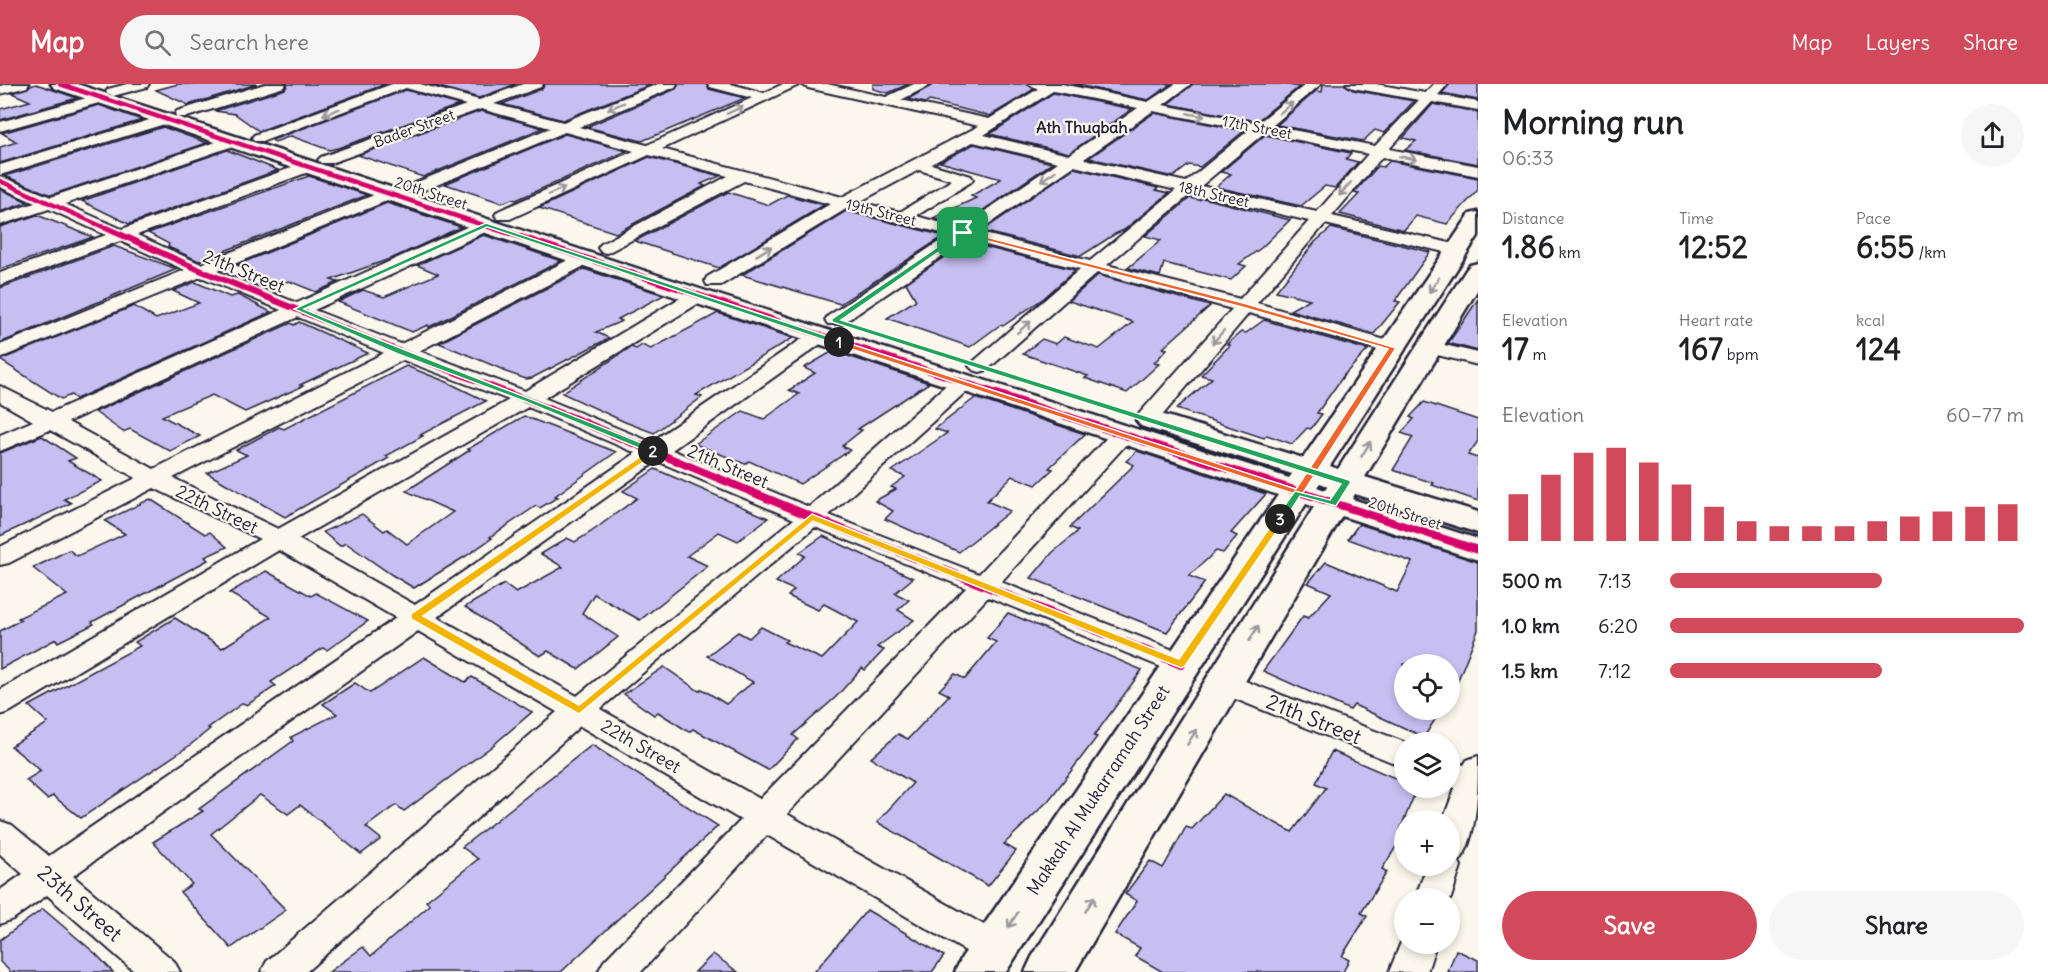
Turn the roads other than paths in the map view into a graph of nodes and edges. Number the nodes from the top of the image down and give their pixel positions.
1 (22, 84) edge
2 (60, 84) edge
3 (142, 84) edge
4 (279, 84) edge
5 (405, 84) edge
6 (536, 84) edge
7 (670, 84) edge
8 (715, 84) edge
9 (794, 84) edge
10 (808, 84) edge
11 (925, 84) edge
12 (1184, 84) edge
13 (1314, 84) edge
14 (1353, 84) edge
15 (1047, 85) edge
16 (0, 90) edge
17 (1436, 90) edge
18 (101, 92) edge
19 (764, 97) junction
20 (888, 101) junction
21 (477, 105) junction
22 (1478, 106) edge
23 (1151, 107) junction
24 (174, 117) junction
25 (991, 124) junction
26 (0, 127) edge
27 (563, 127) junction
28 (1262, 128) junction
29 (971, 137) junction
30 (259, 138) junction
31 (231, 142) junction
32 (649, 150) junction
33 (1378, 152) junction
34 (1073, 160) junction
35 (317, 163) junction
36 (918, 165) junction
37 (0, 170) edge
38 (1478, 171) edge
39 (743, 175) junction
40 (0, 181) edge
41 (1187, 189) junction
42 (403, 191) junction
43 (844, 203) junction
44 (48, 204) junction
45 (902, 218) junction
46 (1321, 218) junction
47 (1478, 219) edge
48 (0, 220) edge
49 (495, 220) junction
50 (963, 233) junction
51 (120, 236) junction
52 (596, 253) junction
53 (1468, 260) edge
54 (1093, 267) junction
55 (202, 271) junction
56 (0, 279) edge
57 (705, 289) junction
58 (1245, 306) junction
59 (298, 309) junction
60 (827, 328) junction
61 (1428, 347) junction
62 (1392, 348) junction
63 (0, 352) edge
64 (400, 352) junction
65 (1478, 359) edge
66 (971, 374) junction
67 (0, 393) edge
68 (527, 399) junction
69 (1147, 419) junction
70 (53, 421) junction
71 (1122, 435) junction
72 (0, 444) edge
73 (654, 451) junction
74 (153, 478) junction
75 (1305, 482) junction
76 (1339, 493) junction
77 (812, 517) junction
78 (1478, 523) edge
79 (279, 539) junction
80 (1478, 550) edge
81 (0, 557) edge
82 (983, 586) junction
83 (415, 616) junction
84 (1181, 664) junction
85 (1224, 684) junction
86 (0, 704) edge
87 (579, 710) junction
88 (1394, 751) edge
89 (1470, 777) edge
90 (1460, 813) edge
91 (763, 816) junction
92 (0, 834) edge
93 (48, 875) junction
94 (0, 909) edge
95 (1414, 954) edge
96 (986, 961) edge
97 (1062, 968) edge
98 (161, 972) edge
99 (280, 972) edge
100 (617, 972) edge
101 (1408, 972) edge

1 - 16 street
2 - 18 street, 20th Street
3 - 18 street
4 - 24 street
5 - 21 street, 19th Street
5 -> 30 street
6 - 21 street, Bader Street
7 -> 27 street
8 - 19 street
9 - 19 street
10 - 20 street
11 - 20 street
12 - 23 street
28 -> 13 street
14 - 17 street
15 - 23 street, 17th Street
15 - 25 street
17 - 22 street
17 - 33 street
18 - 24 street, 20th Street
18 - 26 street
32 -> 19 street
20 - 25 street
21 - 27 street, 19th Street
21 - 35 street, Bader Street
23 -> 28 street, 17th Street
23 - 34 street
24 - 30 street, 20th Street
24 - 31 street, 20th Street
24 - 37 street
25 - 29 street
27 - 32 street, 19th Street
27 - 42 street
28 - 33 street, 17th Street
28 - 41 street
29 - 34 street, 18th Street
29 - 36 street
30 - 35 street, 20th Street
31 - 35 street, 20th Street
31 - 44 street
32 - 39 street, 19th Street
49 -> 32 street
33 -> 38 street, 17th Street
33 -> 46 street
34 - 41 street, 18th Street
34 -> 50 street
35 - 42 street, 20th Street
35 - 51 street, Bader Street
36 - 43 street
36 - 45 street
39 - 43 street, 19th Street
39 - 52 street
40 - 44 street, 21th Street
41 - 46 street, 18th Street
41 - 54 street
42 - 49 street, 20th Street
42 - 55 street
43 - 45 street, 19th Street
57 -> 43 street
44 - 48 street
44 - 51 street, 21th Street
45 - 50 street, 19th Street
46 - 53 street, 18th Street
46 - 58 street
47 - 53 street, Makkah Al Mukarramah Street
49 - 52 street, 20th Street
49 - 59 street
50 - 54 street, 19th Street
50 - 60 street
51 - 55 street, 21th Street
51 - 56 street, Bader Street
52 - 57 street, 20th Street
52 - 64 street
53 - 61 street, Makkah Al Mukarramah Street
53 -> 62 street, Makkah Al Mukarramah Street
54 - 58 street, 19th Street
66 -> 54 street
55 - 59 street, 21th Street
55 - 63 street
57 - 60 street, 20th Street
57 - 68 street
58 - 62 street, 19th Street
58 -> 69 street
59 - 64 street, 21th Street
59 - 70 street
60 - 66 street, 20th Street
60 - 73 street
61 - 65 street
76 -> 61 street, Makkah Al Mukarramah Street
62 - 75 street, Makkah Al Mukarramah Street
64 - 68 street, 21th Street
64 - 74 street
66 - 69 street, 20th Street
66 - 71 street, 20th Street
66 - 77 street
67 - 70 street, 22th Street
68 - 73 street, 21th Street
68 - 79 street
69 - 75 street, 20th Street
70 - 72 street
70 - 74 street, 22th Street
71 - 75 street, 20th Street
71 - 82 street
73 - 77 street, 21th Street
73 - 83 street
74 - 79 street, 22th Street
74 - 81 street
75 - 76 street, 20th Street
75 - 84 street, Makkah Al Mukarramah Street
76 - 78 street, 20th Street
76 - 80 street, 20th Street
85 -> 76 street, Makkah Al Mukarramah Street
77 - 82 street, 21th Street
77 - 87 street
79 - 83 street, 22th Street
79 - 86 street
82 - 84 street, 21th Street
82 - 91 street
83 - 87 street, 22th Street
83 - 93 street
84 -> 96 street, Makkah Al Mukarramah Street
85 - 88 street, 21th Street
97 -> 85 street, Makkah Al Mukarramah Street
87 - 91 street, 22th Street
87 - 99 street
89 - 90 street
91 - 96 street, 22th Street
91 - 100 street
92 - 93 street, 23th Street
93 - 94 street
93 - 98 street, 23th Street
95 - 101 street

